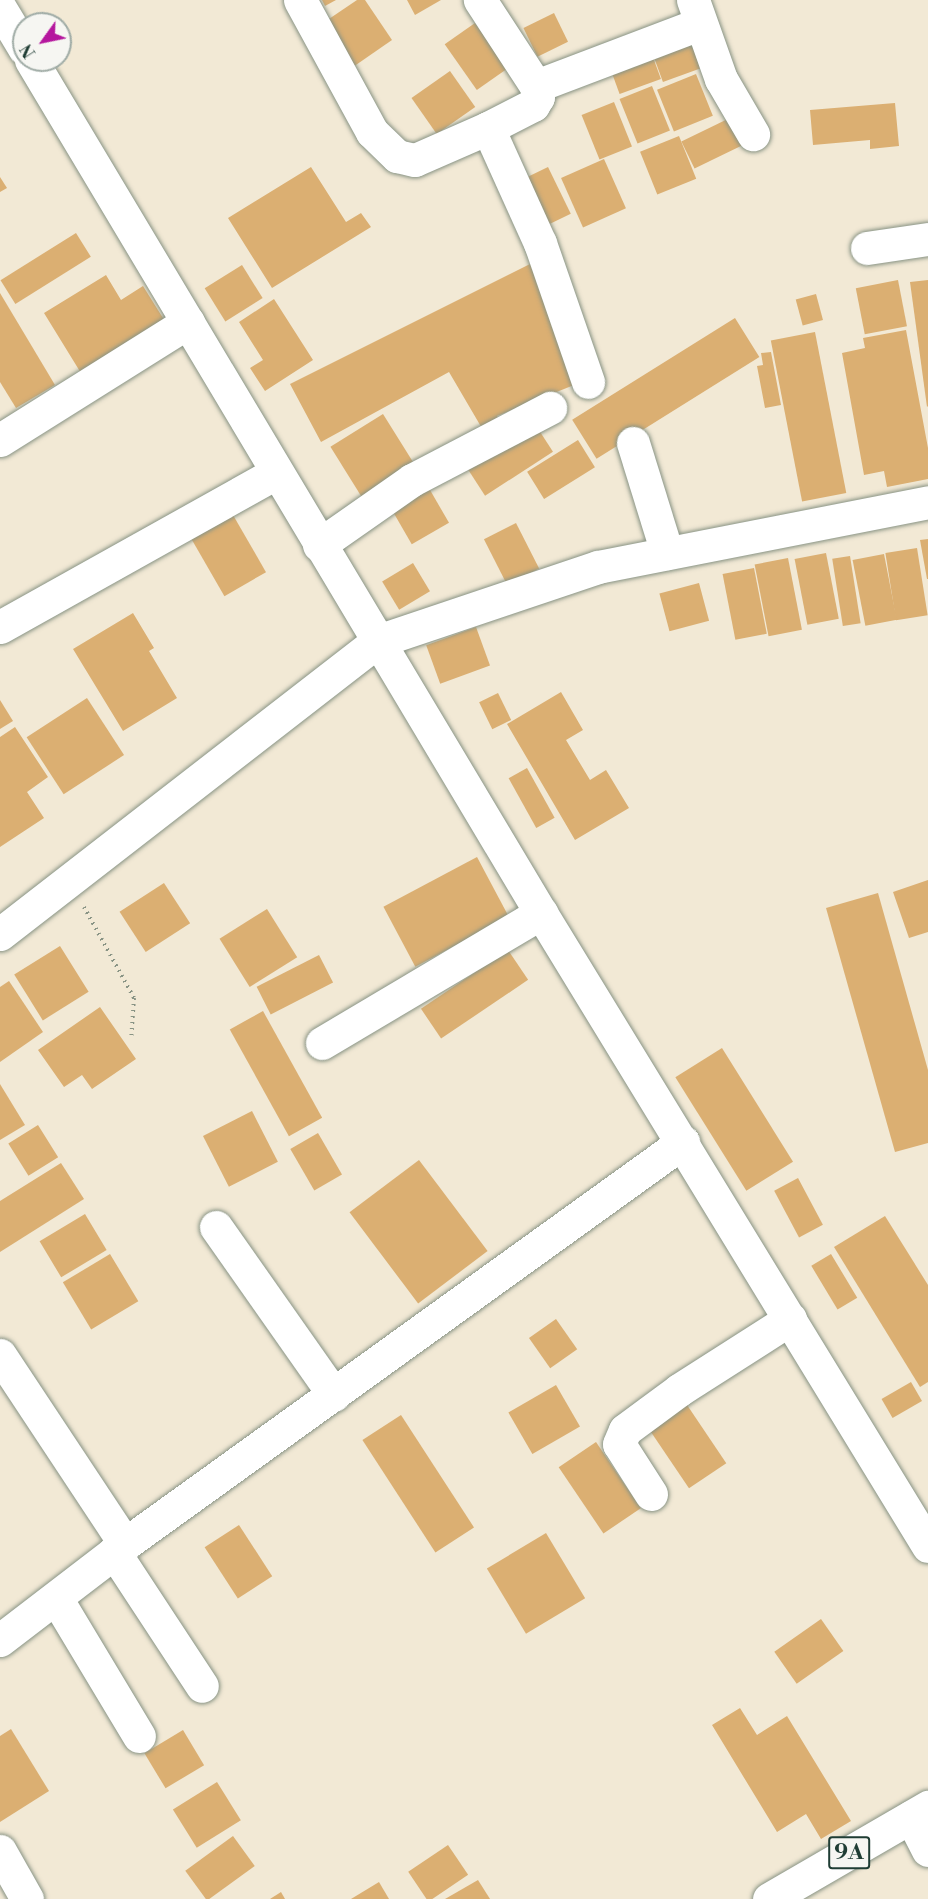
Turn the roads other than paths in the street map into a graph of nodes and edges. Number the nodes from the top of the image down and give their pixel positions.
1 (300, 0) edge
2 (480, 0) edge
3 (0, 8) edge
4 (696, 12) edge
5 (12, 28) edge
6 (38, 72) edge
7 (536, 86) junction
8 (488, 128) junction
9 (753, 134) dead end
10 (928, 239) edge
11 (867, 248) dead end
12 (188, 322) junction
13 (588, 382) dead end
14 (550, 408) dead end
15 (0, 440) edge
16 (633, 443) dead end
17 (277, 472) junction
18 (928, 502) edge
19 (319, 545) junction
20 (667, 553) junction
21 (0, 627) edge
22 (378, 641) junction
23 (541, 913) junction
24 (0, 934) edge
25 (322, 1043) dead end
26 (683, 1142) junction
27 (216, 1227) dead end
28 (790, 1319) junction
29 (0, 1355) edge
30 (334, 1395) junction
31 (651, 1494) dead end
32 (928, 1546) edge
33 (119, 1548) junction
34 (56, 1598) junction
35 (0, 1640) edge
36 (202, 1686) dead end
37 (139, 1736) dead end
38 (920, 1812) edge
39 (928, 1850) edge
40 (0, 1851) edge
41 (27, 1899) edge
42 (770, 1899) edge

1 - 8 street
2 - 7 street
3 - 5 street
4 - 7 street
4 - 9 street
6 - 12 street
7 - 8 street
8 - 13 street
10 - 11 street
12 - 15 street
12 - 17 street
14 - 19 street
16 - 20 street
17 - 19 street
17 - 21 street
18 - 20 street
19 - 22 street
20 - 22 street
22 - 23 street
22 - 24 street
23 - 25 street
23 - 26 street
26 - 28 street
26 - 30 street
27 - 30 street
28 - 31 street
28 - 32 street
29 - 33 street
30 - 33 street
33 - 34 street
33 - 36 street
34 - 35 street
34 - 37 street
38 - 39 street
38 - 42 street, 9A
40 - 41 street

